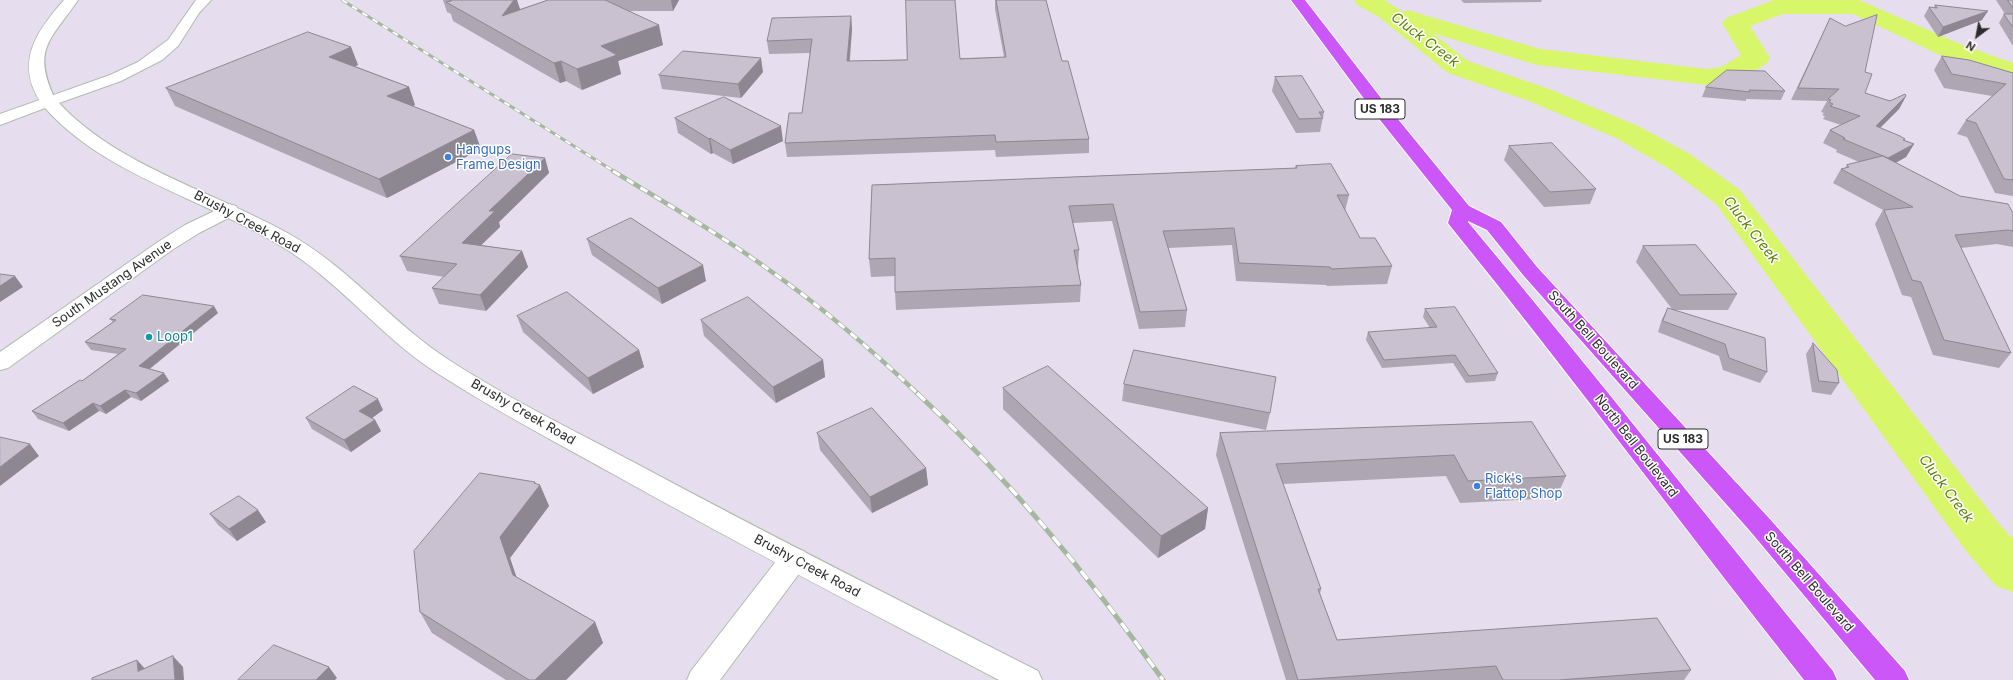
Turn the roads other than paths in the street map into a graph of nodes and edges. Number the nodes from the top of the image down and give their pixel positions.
1 (71, 0) edge
2 (204, 0) edge
3 (1298, 0) edge
4 (48, 101) junction
5 (0, 120) edge
6 (229, 210) junction
7 (1462, 210) junction
8 (0, 363) edge
9 (794, 560) junction
10 (702, 680) edge
11 (1027, 680) edge
12 (1822, 680) edge
13 (1894, 680) edge

1 - 4 street, Brushy Creek Road
2 - 4 street
3 - 7 main road, South Bell Boulevard / US 183
4 - 5 street
4 - 6 street, Brushy Creek Road
6 - 8 street, South Mustang Avenue
6 - 9 street, Brushy Creek Road
7 - 12 main road, North Bell Boulevard / US 183
7 - 13 main road, South Bell Boulevard / US 183
9 - 10 street
9 - 11 street, Brushy Creek Road

